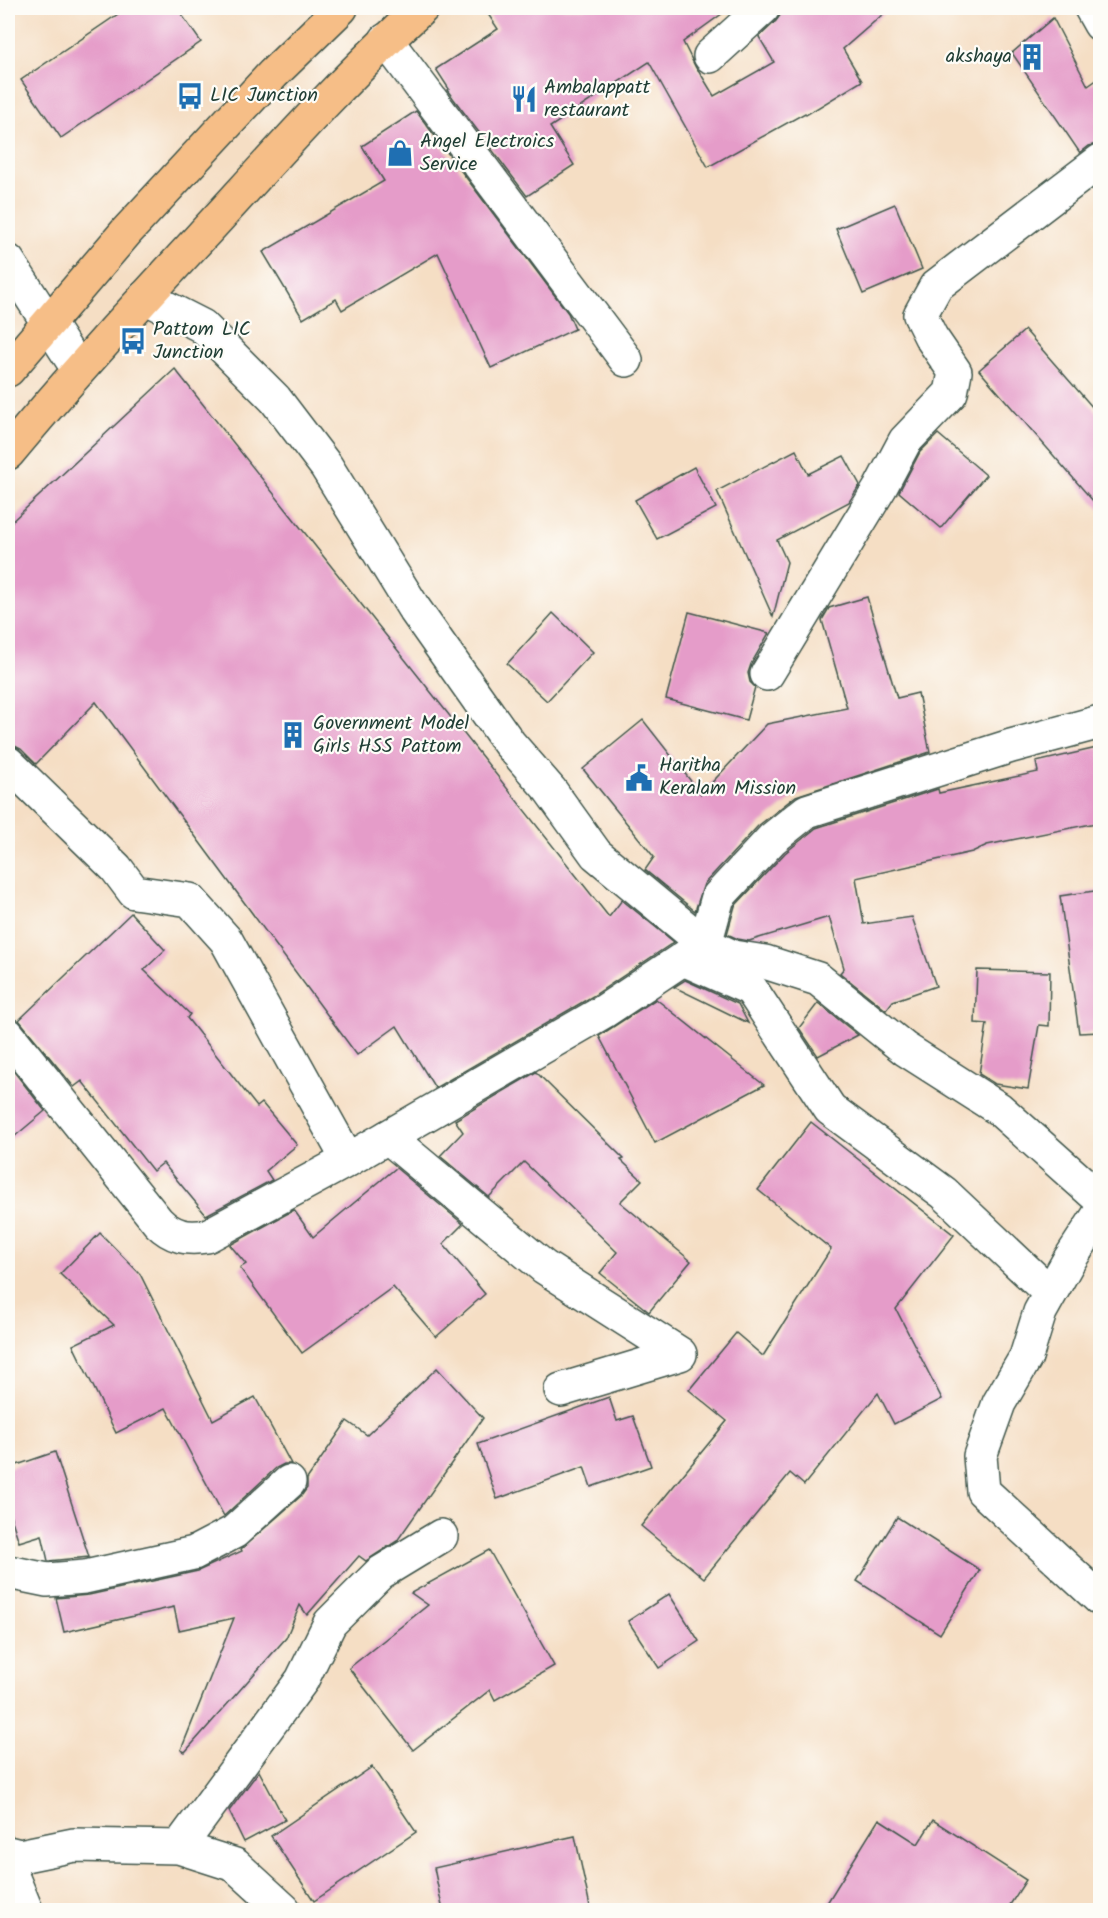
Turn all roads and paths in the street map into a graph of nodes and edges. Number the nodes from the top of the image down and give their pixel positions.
1 (341, 8) edge
2 (422, 8) edge
3 (763, 8) edge
4 (1091, 8) edge
5 (1101, 24) edge
6 (386, 40) junction
7 (710, 56) dead end
8 (1101, 161) edge
9 (8, 261) edge
10 (145, 297) junction
11 (48, 323) junction
12 (626, 360) dead end
13 (78, 369) junction
14 (8, 370) edge
15 (8, 453) edge
16 (767, 674) dead end
17 (1101, 722) edge
18 (8, 763) edge
19 (694, 952) junction
20 (8, 1035) edge
21 (388, 1137) junction
22 (348, 1160) junction
23 (1101, 1199) edge
24 (1101, 1213) edge
25 (1050, 1293) junction
26 (561, 1390) dead end
27 (289, 1482) dead end
28 (441, 1536) dead end
29 (8, 1572) edge
30 (1101, 1599) edge
31 (179, 1847) junction
32 (8, 1853) edge
33 (8, 1866) edge
34 (26, 1911) edge
35 (284, 1911) edge

1 - 11 main road
2 - 6 main road
3 - 7 street
4 - 5 street
6 - 10 main road
6 - 12 street
8 - 16 street
9 - 11 street
10 - 13 main road
10 - 19 street
11 - 13 street
11 - 14 main road
13 - 15 main road
17 - 19 street
18 - 22 street
19 - 21 street
19 - 23 street
19 - 25 street
20 - 22 street
21 - 22 street
21 - 26 street
24 - 25 street
25 - 30 street
27 - 29 street
28 - 31 street
31 - 32 street
31 - 35 street
33 - 34 street

